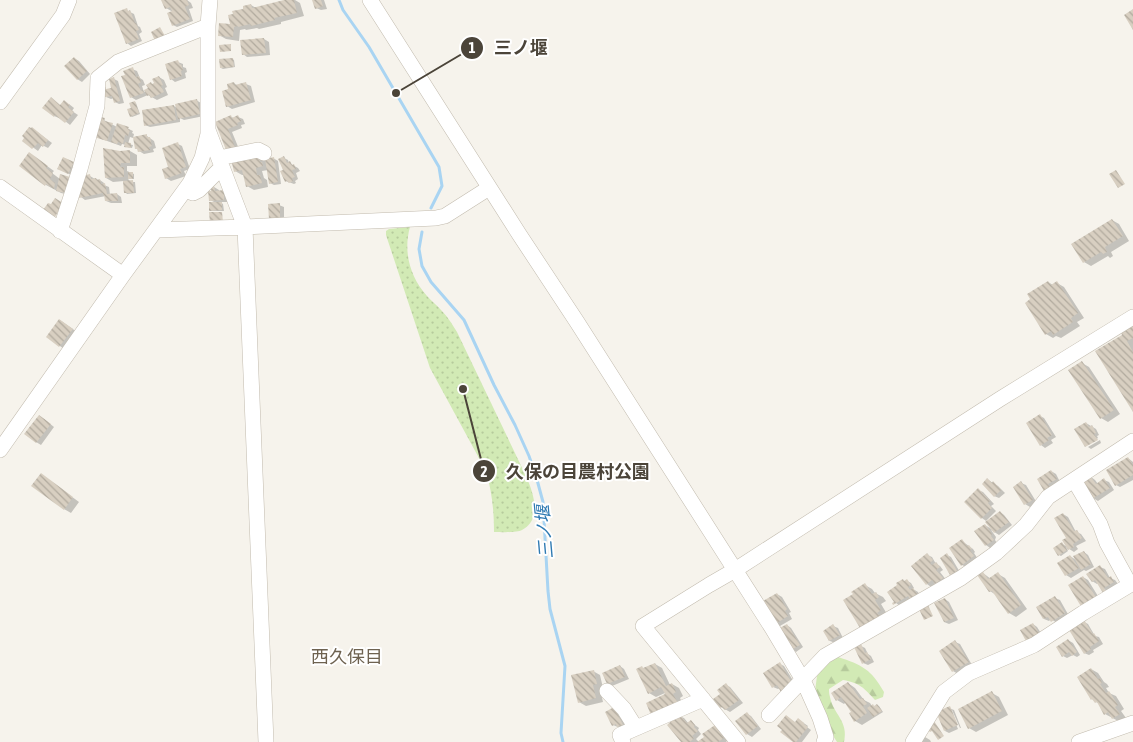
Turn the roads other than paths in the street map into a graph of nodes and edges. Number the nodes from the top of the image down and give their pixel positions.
1 (69, 0) edge
2 (210, 0) edge
3 (370, 0) edge
4 (208, 26) junction
5 (0, 102) edge
6 (208, 130) junction
7 (264, 153) dead end
8 (218, 167) junction
9 (197, 169) junction
10 (0, 187) edge
11 (489, 188) junction
12 (185, 190) junction
13 (245, 227) junction
14 (157, 230) junction
15 (60, 231) junction
16 (123, 275) junction
17 (1133, 317) edge
18 (1133, 441) edge
19 (0, 450) edge
20 (1074, 480) junction
21 (735, 570) junction
22 (1131, 584) edge
23 (802, 680) junction
24 (607, 691) dead end
25 (703, 699) junction
26 (769, 715) dead end
27 (1133, 723) edge
28 (636, 728) junction
29 (618, 740) edge
30 (827, 740) edge
31 (266, 742) edge
32 (738, 742) edge
33 (913, 742) edge
34 (1079, 742) edge

1 - 5 street
2 - 4 street
3 - 11 street
4 - 6 street
4 - 15 street
6 - 8 street
6 - 9 street
7 - 8 street
8 - 9 street
8 - 12 street
8 - 13 street
9 - 12 street
10 - 15 street
11 - 13 street
11 - 21 street
12 - 14 street
13 - 14 street
13 - 31 street
14 - 16 street
15 - 16 street
16 - 19 street
17 - 21 street
18 - 20 street
20 - 22 street
20 - 23 street
21 - 23 street
21 - 25 street
22 - 33 street
23 - 26 street
23 - 30 street
24 - 28 street
25 - 28 street
25 - 32 street
27 - 34 street
28 - 29 street

